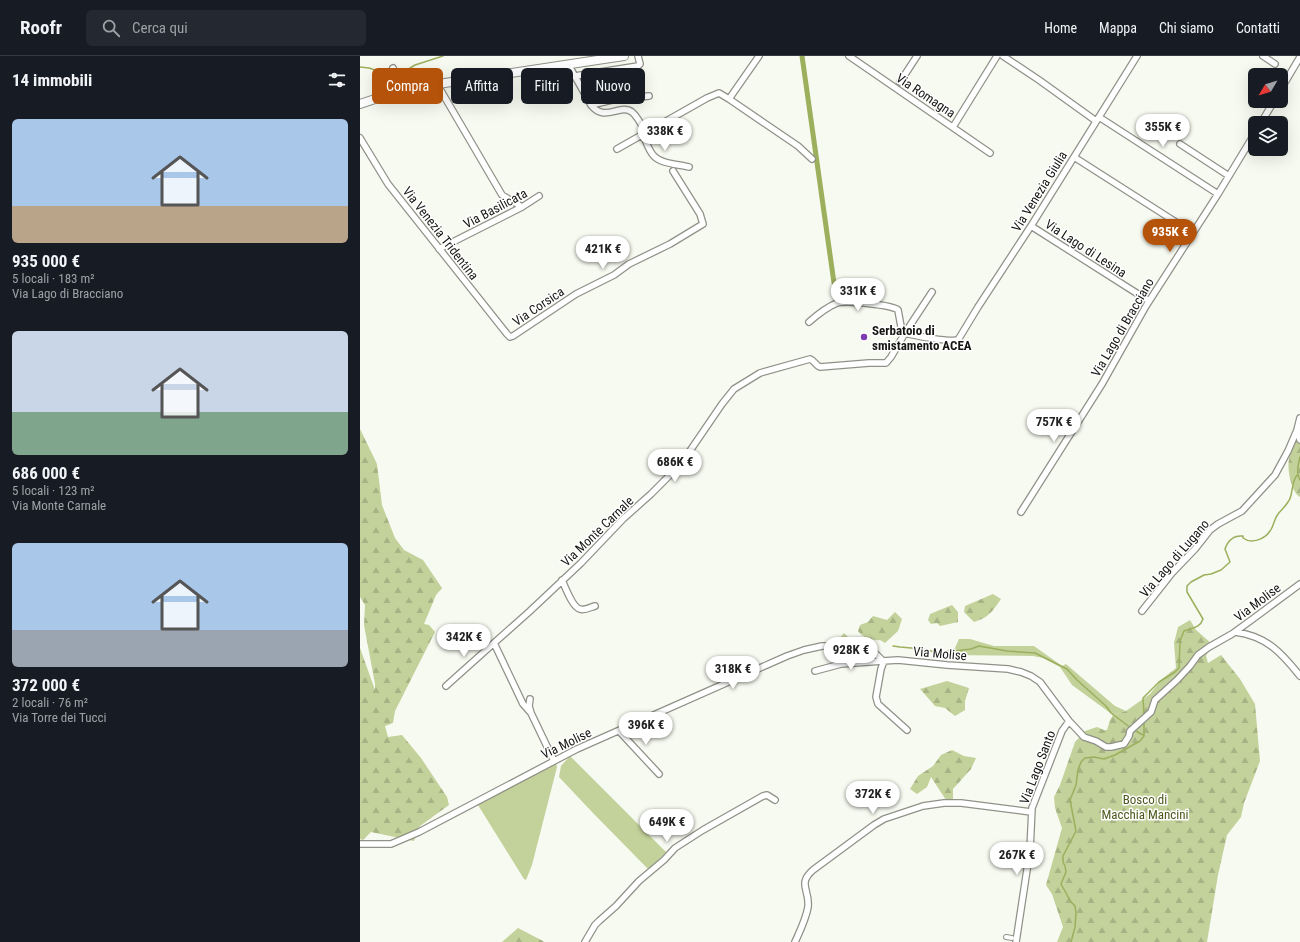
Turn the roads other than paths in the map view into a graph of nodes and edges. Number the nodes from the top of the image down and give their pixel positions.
1 (624, 56) edge
2 (638, 56) edge
3 (759, 56) edge
4 (849, 56) edge
5 (917, 56) edge
6 (997, 56) edge
7 (1003, 56) edge
8 (1137, 56) edge
9 (1263, 56) edge
10 (1300, 57) edge
11 (568, 64) junction
12 (1274, 64) dead end
13 (575, 76) junction
14 (1288, 77) edge
15 (900, 82) dead end
16 (443, 83) edge
17 (443, 94) edge
18 (649, 96) dead end
19 (729, 99) junction
20 (372, 100) edge
21 (360, 104) edge
22 (592, 105) junction
23 (1098, 119) junction
24 (953, 127) junction
25 (644, 134) junction
26 (360, 138) edge
27 (1180, 144) dead end
28 (1248, 145) edge
29 (617, 149) dead end
30 (990, 153) dead end
31 (1074, 157) junction
32 (812, 159) dead end
33 (689, 167) dead end
34 (673, 170) dead end
35 (1229, 176) junction
36 (1218, 194) junction
37 (539, 196) dead end
38 (522, 208) junction
39 (1032, 226) junction
40 (1193, 233) junction
41 (439, 249) junction
42 (932, 292) dead end
43 (1149, 301) junction
44 (809, 322) dead end
45 (904, 333) junction
46 (510, 337) joint
47 (1300, 418) edge
48 (1297, 430) junction
49 (1300, 440) edge
50 (1021, 512) dead end
51 (562, 580) junction
52 (1300, 584) edge
53 (595, 606) dead end
54 (1142, 611) dead end
55 (1235, 632) junction
56 (494, 643) junction
57 (884, 661) junction
58 (815, 671) dead end
59 (1300, 676) edge
60 (446, 686) dead end
61 (530, 699) dead end
62 (530, 713) junction
63 (1069, 721) junction
64 (618, 730) junction
65 (907, 730) dead end
66 (554, 761) junction
67 (659, 774) dead end
68 (775, 800) dead end
69 (1031, 812) junction
70 (360, 844) edge
71 (1006, 937) dead end
72 (1014, 940) edge
73 (585, 942) edge
74 (795, 942) edge

1 - 11 main road
2 - 13 street
3 - 19 street
4 - 24 street, Via Romagna
5 - 15 street
6 - 24 street
7 - 23 street
8 - 23 street, Via Venezia Giulia
9 - 12 street
10 - 14 street
11 - 13 street
11 - 16 main road
13 - 22 street
17 - 38 street
18 - 22 street
19 - 25 street
19 - 32 street
20 - 21 main road
22 - 25 street
23 - 31 street, Via Venezia Giulia
23 - 36 street
24 - 30 street, Via Romagna
25 - 29 street
25 - 33 street
26 - 41 street, Via Venezia Tridentina
27 - 35 street
28 - 35 street, Via Lago di Bracciano
31 - 39 street, Via Venezia Giulia
31 - 40 street
34 - 46 street, Via Corsica
35 - 36 street, Via Lago di Bracciano
36 - 40 street, Via Lago di Bracciano
37 - 38 street, Via Basilicata
38 - 41 street, Via Basilicata
39 - 43 street, Via Lago di Lesina
39 - 45 street, Via Venezia Giulia
40 - 43 street, Via Lago di Bracciano
41 - 46 street, Via Venezia Tridentina
42 - 45 street
43 - 50 street, Via Lago di Bracciano
44 - 45 street
45 - 51 street, Via Monte Carnale
47 - 48 street
48 - 49 street
48 - 54 street, Via Lago di Lugano
51 - 53 street
51 - 56 street, Via Monte Carnale
52 - 55 street, Via Molise
55 - 59 street
55 - 63 street, Via Molise
56 - 60 street, Via Monte Carnale
56 - 62 street
57 - 58 street
57 - 63 street, Via Molise
57 - 64 street, Via Molise
57 - 65 street
61 - 62 street
62 - 66 street
63 - 69 street, Via Lago Santo
64 - 66 street, Via Molise
64 - 67 street
66 - 70 street, Via Molise
68 - 73 street
69 - 72 street, Via Lago Santo
69 - 74 street
71 - 72 street

